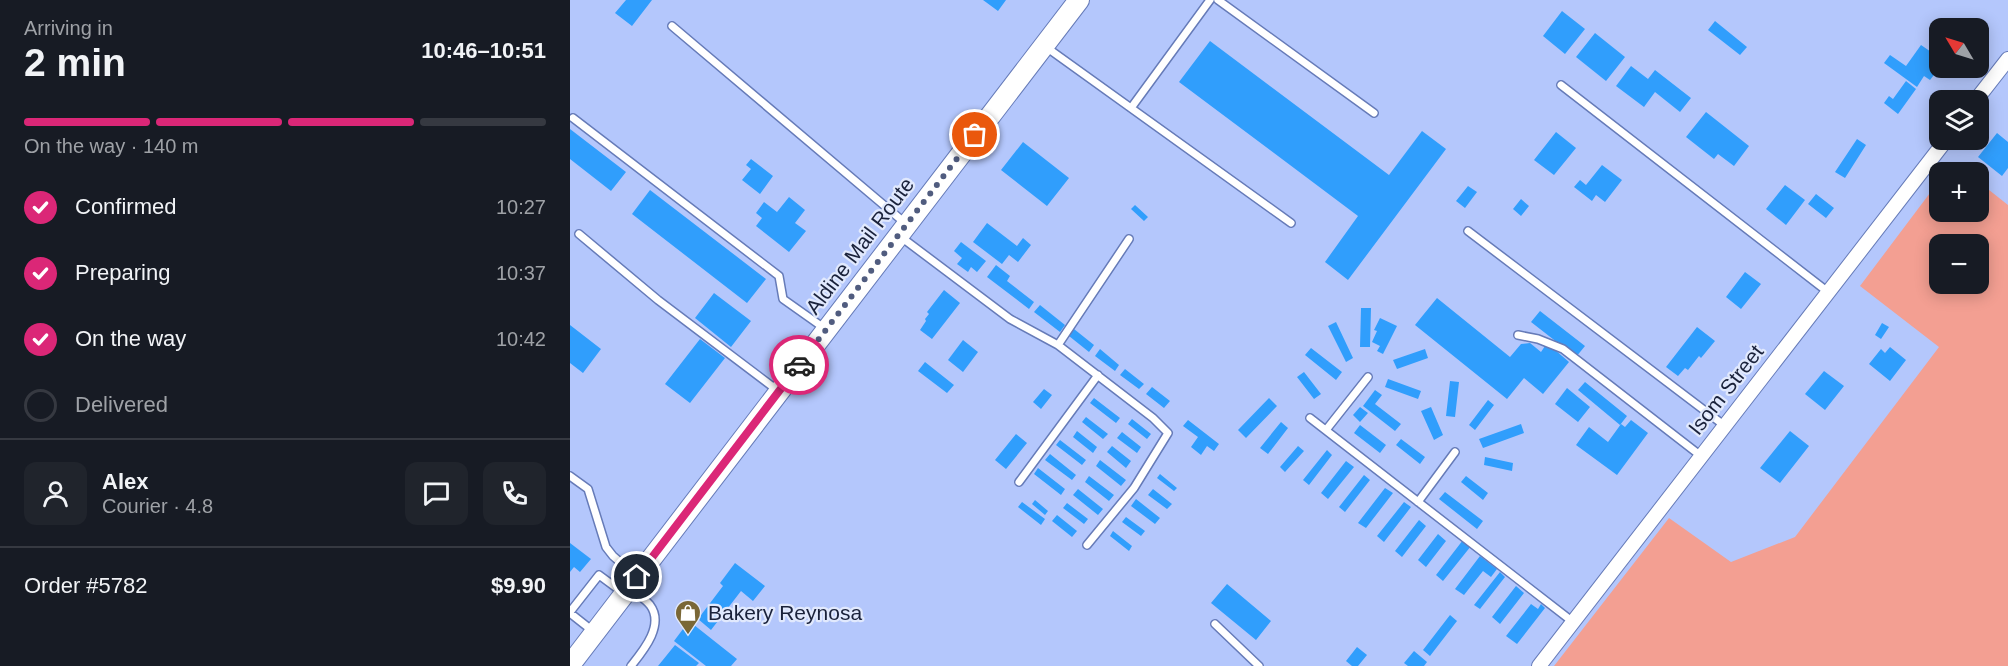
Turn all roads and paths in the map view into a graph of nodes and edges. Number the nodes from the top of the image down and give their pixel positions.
1 (1078, 0) edge
2 (1210, 0) edge
3 (1218, 0) edge
4 (672, 26) dead end
5 (1044, 46) junction
6 (2008, 59) edge
7 (1561, 85) dead end
8 (1984, 90) edge
9 (1131, 108) junction
10 (1374, 113) dead end
11 (573, 118) dead end
12 (1938, 150) edge
13 (1291, 223) dead end
14 (902, 230) junction
15 (1467, 231) dead end
16 (579, 234) dead end
17 (1129, 239) dead end
18 (1828, 292) junction
19 (826, 330) junction
20 (1518, 335) dead end
21 (1058, 345) junction
22 (1098, 375) junction
23 (1368, 377) dead end
24 (779, 391) junction
25 (1310, 418) dead end
26 (1725, 426) junction
27 (1326, 430) junction
28 (1455, 452) dead end
29 (1701, 456) junction
30 (570, 476) edge
31 (1019, 482) dead end
32 (1418, 502) junction
33 (1087, 545) dead end
34 (630, 586) junction
35 (570, 612) edge
36 (1573, 622) junction
37 (1215, 624) dead end
38 (595, 632) junction
39 (576, 663) edge
40 (631, 666) edge
41 (1259, 666) edge
42 (1539, 666) edge

1 - 5 main road, Aldine Mail Route
2 - 9 lane
3 - 10 lane
4 - 14 lane
5 - 9 lane
5 - 14 main road, Aldine Mail Route
6 - 8 street
7 - 18 lane
9 - 13 lane
11 - 19 lane
12 - 18 street, Isom Street
14 - 19 main road, Aldine Mail Route
14 - 21 lane
15 - 26 lane
16 - 24 lane
17 - 21 lane
18 - 26 street, Isom Street
19 - 24 main road, Aldine Mail Route
20 - 29 lane
21 - 22 lane
22 - 31 lane
22 - 33 lane
23 - 27 lane
24 - 34 main road, Aldine Mail Route
25 - 27 lane
26 - 29 street, Isom Street
27 - 32 lane
28 - 32 lane
29 - 36 street, Isom Street
30 - 34 lane
32 - 36 lane
34 - 35 lane
34 - 38 main road, Aldine Mail Route
34 - 40 lane
35 - 38 lane
36 - 42 street, Isom Street
37 - 41 lane
38 - 39 main road, Aldine Mail Route

